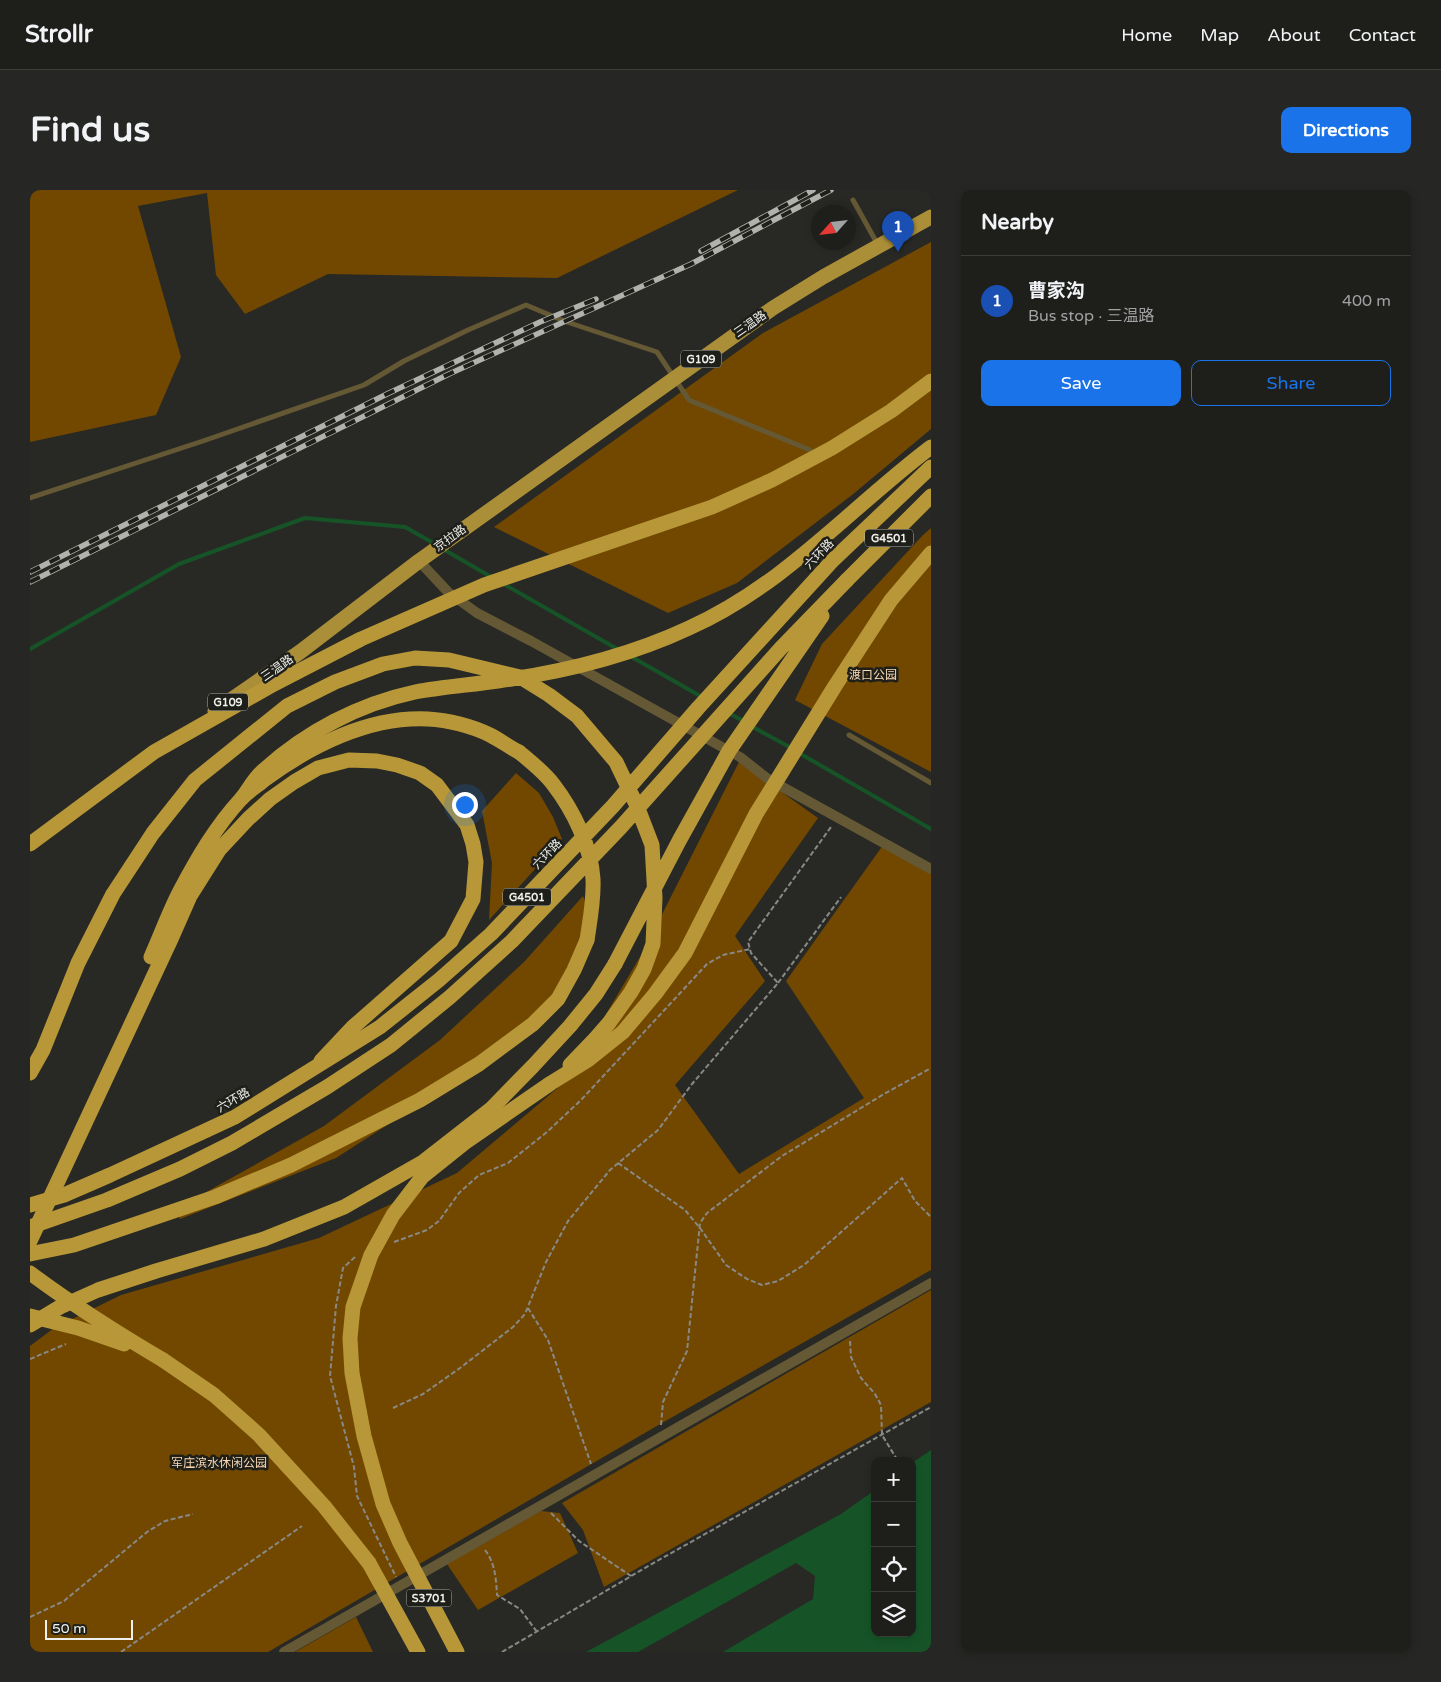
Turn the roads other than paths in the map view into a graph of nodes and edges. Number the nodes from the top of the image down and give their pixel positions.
1 (852, 200) dead end
2 (931, 217) edge
3 (878, 245) junction
4 (674, 378) junction
5 (931, 381) edge
6 (931, 447) edge
7 (810, 450) dead end
8 (931, 467) edge
9 (931, 496) edge
10 (30, 498) edge
11 (481, 516) joint
12 (931, 553) edge
13 (418, 561) junction
14 (847, 580) junction
15 (849, 734) dead end
16 (931, 783) edge
17 (242, 798) junction
18 (30, 834) edge
19 (30, 844) edge
20 (213, 848) junction
21 (931, 869) edge
22 (313, 1069) junction
23 (30, 1073) edge
24 (551, 1083) junction
25 (30, 1205) edge
26 (30, 1221) edge
27 (30, 1227) edge
28 (30, 1241) edge
29 (30, 1254) edge
30 (30, 1273) edge
31 (931, 1282) edge
32 (30, 1316) edge
33 (30, 1325) edge
34 (163, 1360) junction
35 (284, 1652) edge
36 (418, 1652) edge
37 (457, 1652) edge

1 - 3 lane
2 - 3 highway, 三温路 / G109
3 - 4 highway, 三温路 / G109
4 - 7 lane
4 - 10 lane
4 - 11 highway, 三温路 / G109
5 - 19 highway, bridge
6 - 17 highway, bridge
8 - 22 highway, 六环路 / G4501, bridge
9 - 14 highway, G4501
11 - 13 highway, 京拉路 / G109
12 - 24 highway, bridge
13 - 18 highway, 三温路 / G109
13 - 21 street
14 - 27 highway, G4501, bridge
14 - 33 highway, bridge
15 - 16 lane
17 - 20 highway
17 - 29 highway, bridge
20 - 22 highway, bridge
20 - 26 highway
20 - 28 highway
22 - 25 highway, 六环路 / G4501, bridge
23 - 24 highway, bridge
24 - 37 highway, S3701, bridge
30 - 34 highway, bridge
31 - 35 street
32 - 34 highway, bridge
34 - 36 highway, S3701, bridge

